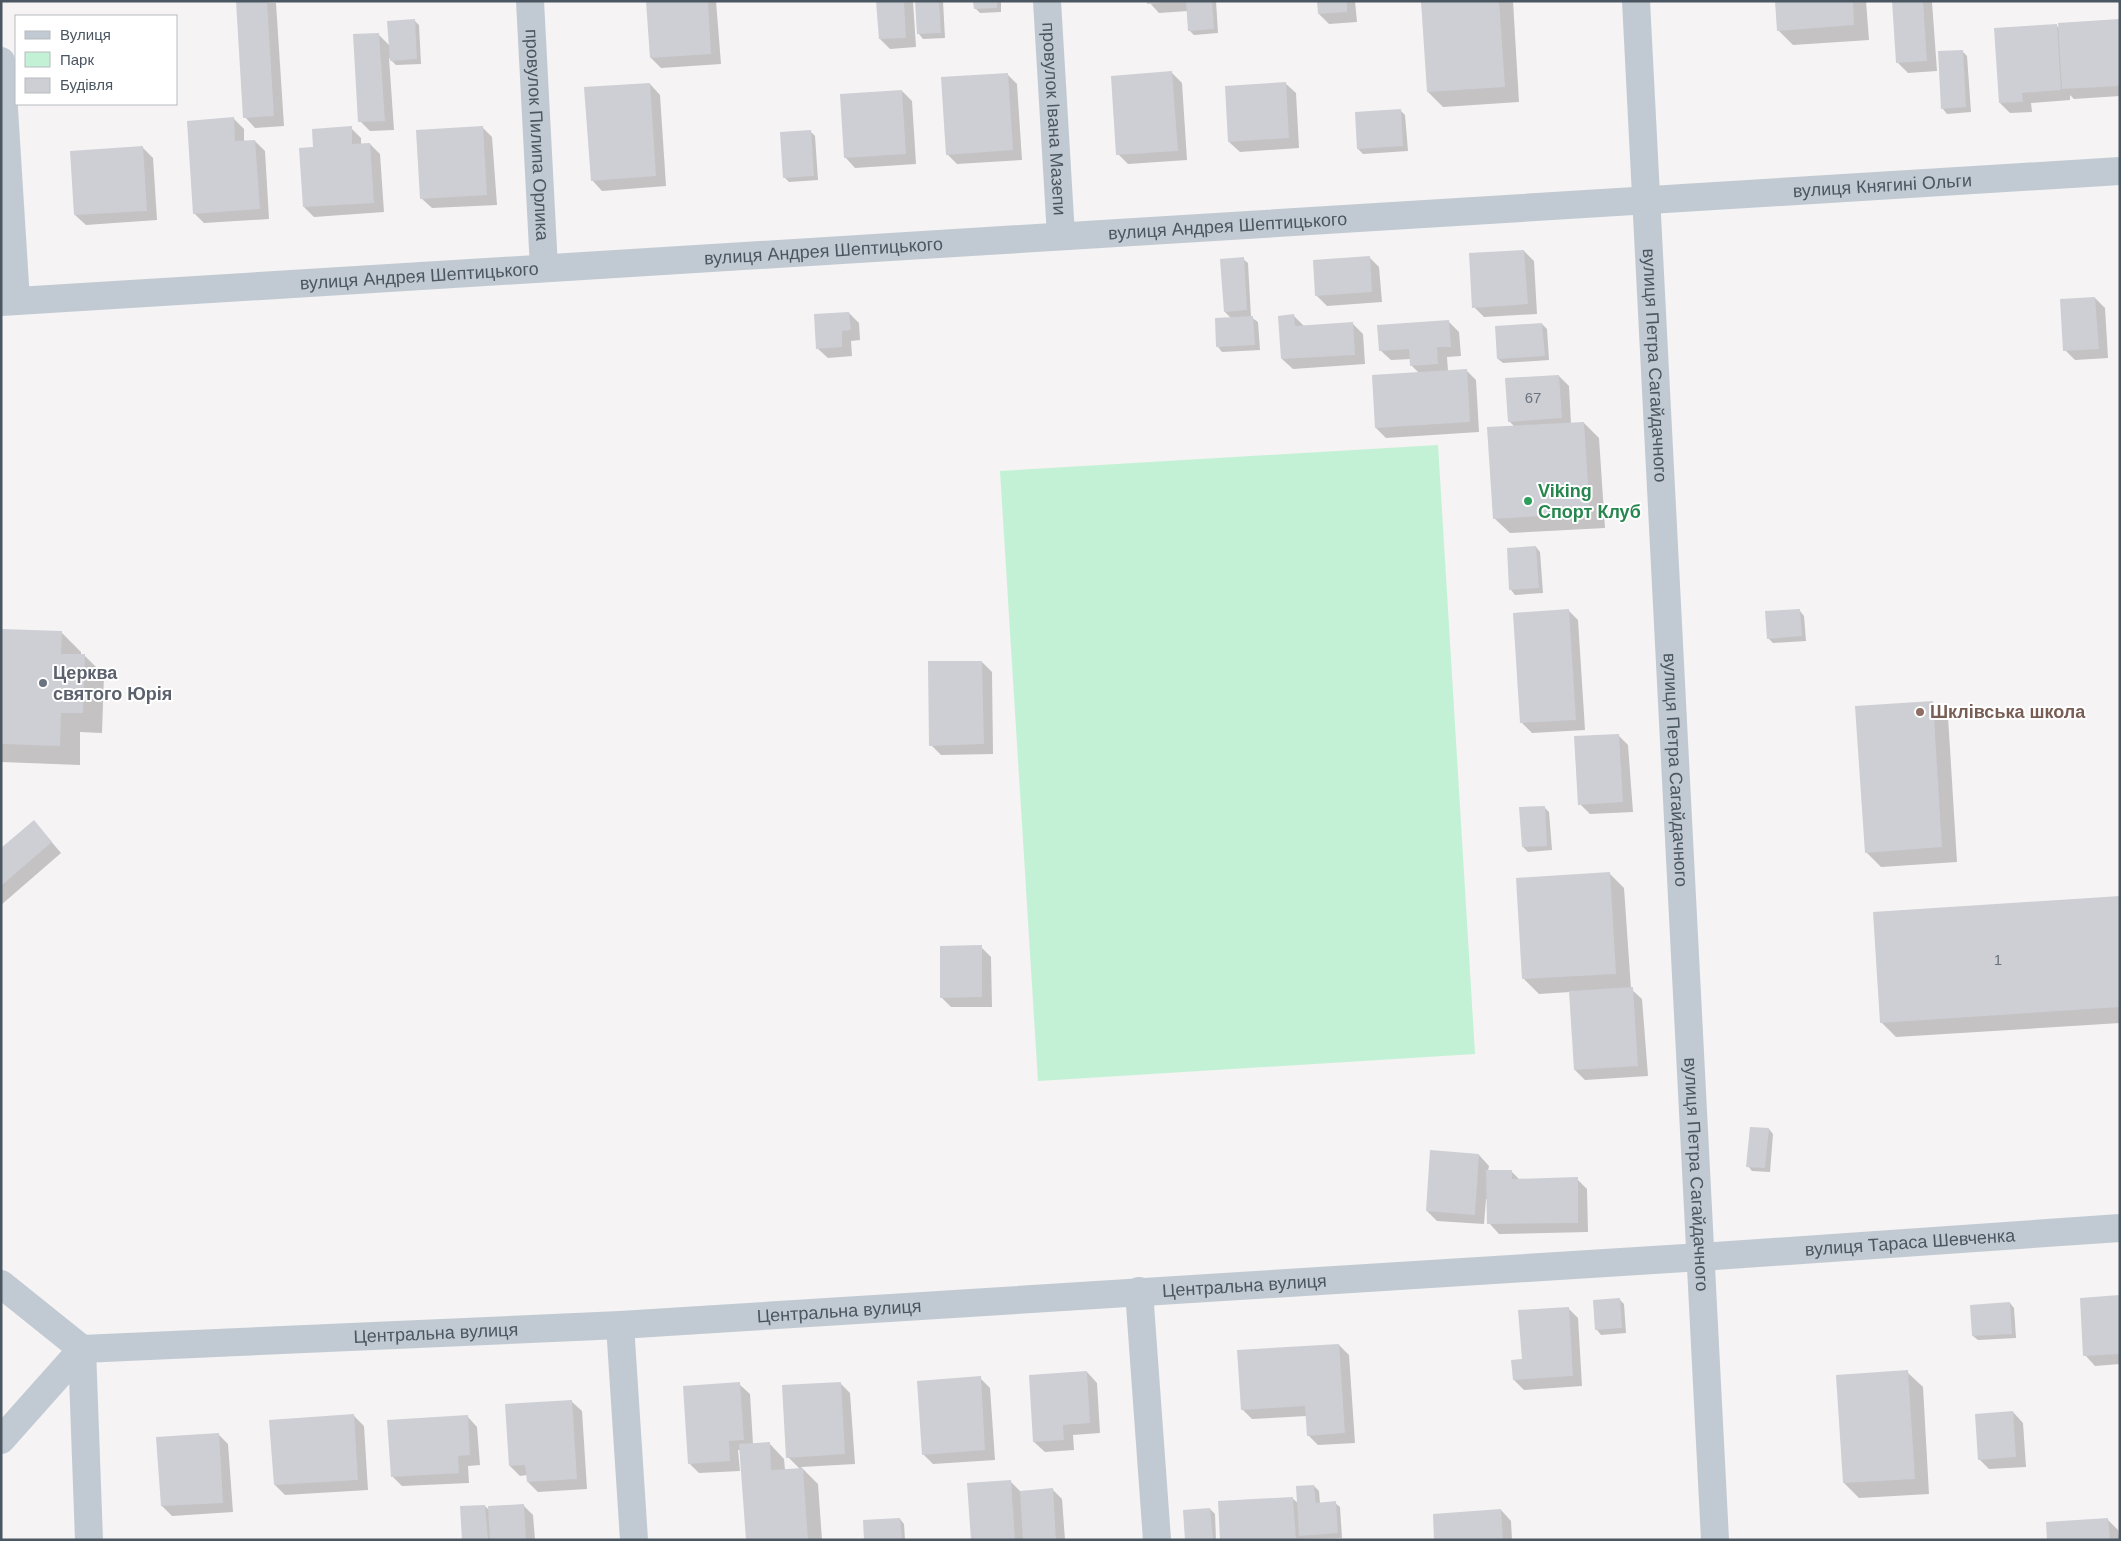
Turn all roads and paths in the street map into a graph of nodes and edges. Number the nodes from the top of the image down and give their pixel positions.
1 (530, 1) edge
2 (1047, 1) edge
3 (1636, 1) edge
4 (1, 61) edge
5 (2120, 171) edge
6 (1646, 200) junction
7 (1061, 236) junction
8 (544, 268) junction
9 (8, 301) edge
10 (2120, 1228) edge
11 (1700, 1257) junction
12 (1, 1284) edge
13 (1139, 1291) junction
14 (620, 1325) junction
15 (82, 1349) junction
16 (1, 1440) edge
17 (89, 1540) edge
18 (634, 1540) edge
19 (1157, 1540) edge
20 (1715, 1540) edge

1 - 8 street, провулок Пилипа Орлика
2 - 7 street, провулок Івана Мазепи
3 - 6 street, вулиця Петра Сагайдачного
4 - 9 street
5 - 6 street, вулиця Княгині Ольги
6 - 7 street, вулиця Андрея Шептицького
6 - 11 street, вулиця Петра Сагайдачного
7 - 8 street, вулиця Андрея Шептицького
8 - 9 street, вулиця Андрея Шептицького
10 - 11 street, вулиця Тараса Шевченка
11 - 13 street, Центральна вулиця
11 - 20 street, вулиця Петра Сагайдачного
12 - 15 street
13 - 14 street, Центральна вулиця
13 - 19 street
14 - 15 street, Центральна вулиця
14 - 18 street
15 - 16 street
15 - 17 street

